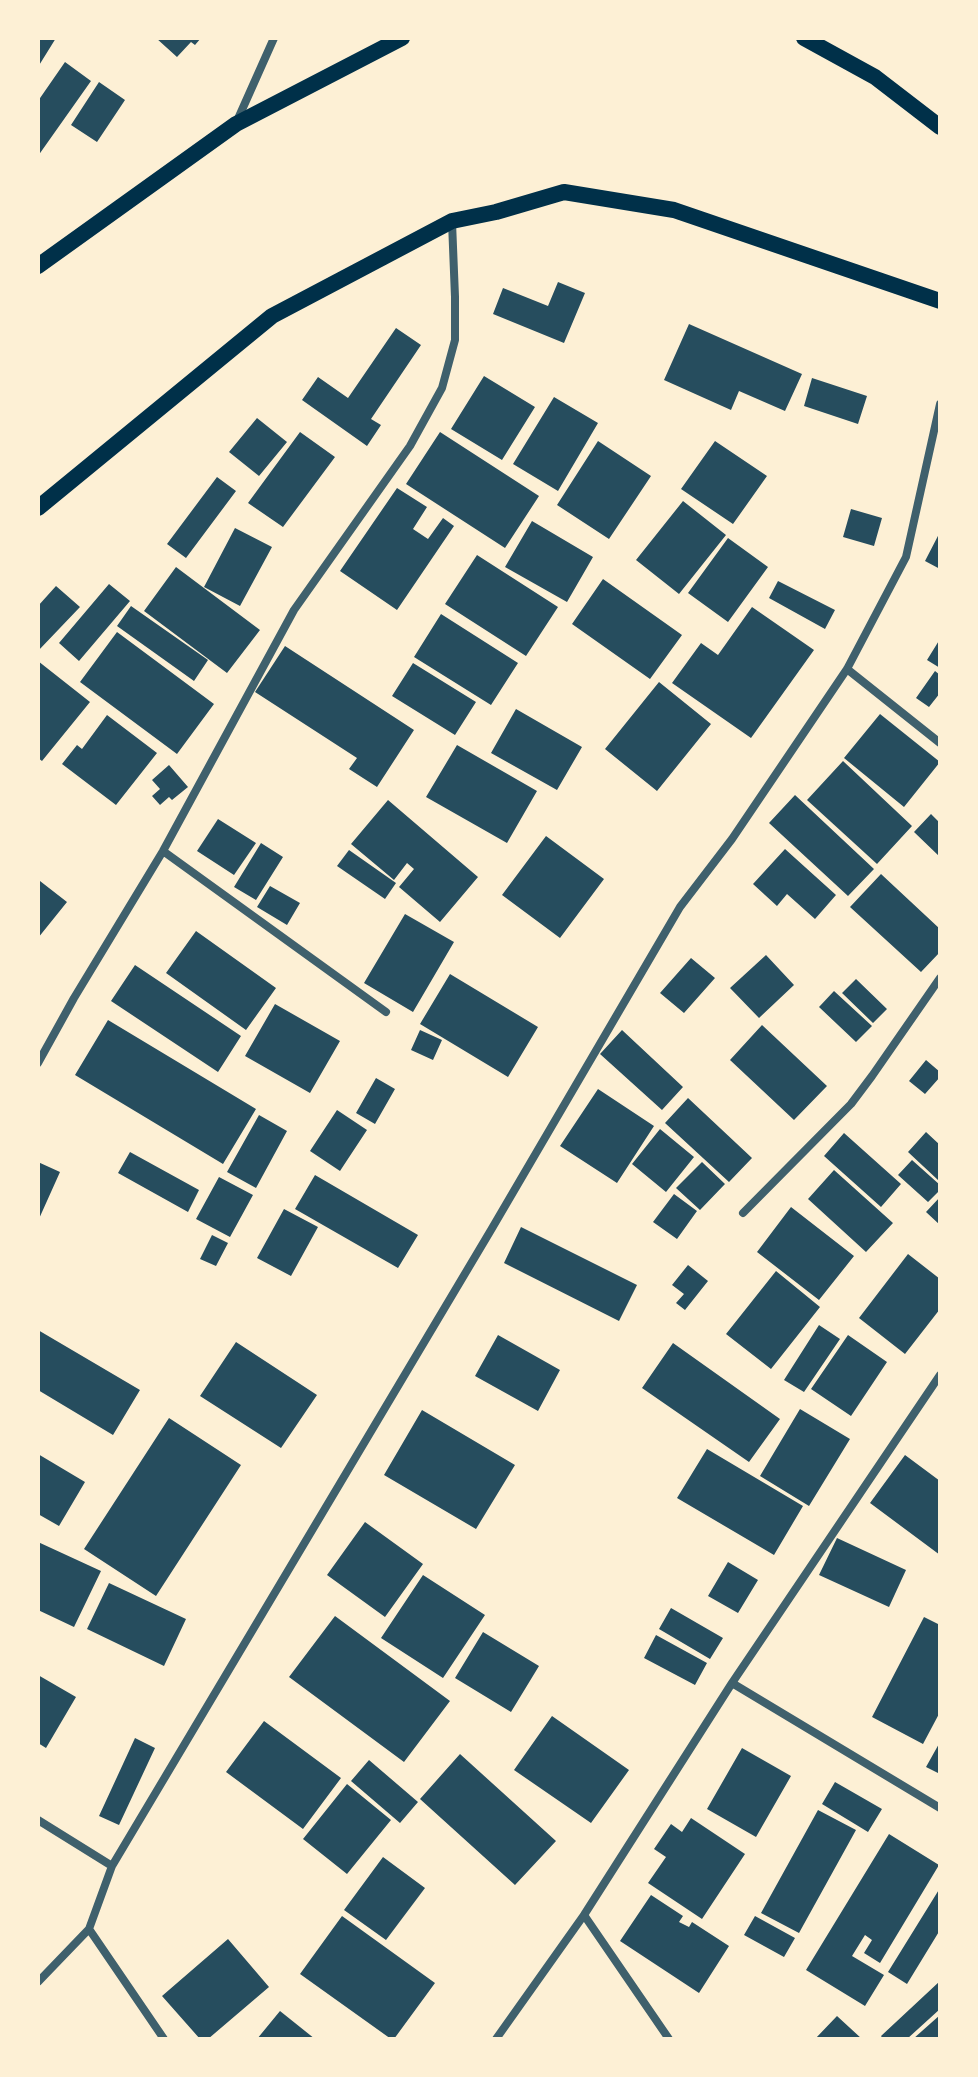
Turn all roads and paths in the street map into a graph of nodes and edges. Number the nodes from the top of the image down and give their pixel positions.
1 (274, 38) edge
2 (402, 38) edge
3 (804, 38) edge
4 (236, 124) junction
5 (940, 127) edge
6 (452, 221) junction
7 (38, 266) edge
8 (940, 301) edge
9 (940, 404) edge
10 (38, 508) edge
11 (847, 669) junction
12 (940, 743) edge
13 (163, 851) junction
14 (940, 978) edge
15 (386, 1012) dead end
16 (38, 1063) edge
17 (743, 1213) dead end
18 (940, 1375) edge
19 (732, 1683) junction
20 (940, 1808) edge
21 (38, 1820) edge
22 (112, 1866) junction
23 (584, 1915) junction
24 (89, 1929) junction
25 (38, 1982) edge
26 (164, 2039) edge
27 (496, 2039) edge
28 (669, 2039) edge

1 - 4 street
2 - 4 main road
3 - 5 main road
4 - 7 main road
6 - 8 main road
6 - 10 main road
6 - 13 street
9 - 11 street
11 - 12 street
11 - 22 street
13 - 15 street
13 - 16 street
14 - 17 street
18 - 19 street
19 - 20 street
19 - 23 street
21 - 22 street
22 - 24 street
23 - 27 street
23 - 28 street
24 - 25 street
24 - 26 street

